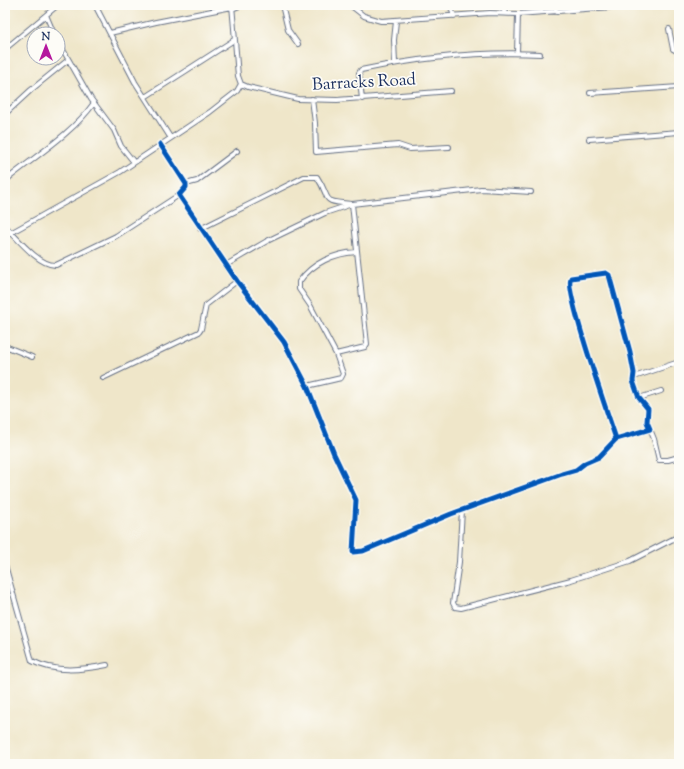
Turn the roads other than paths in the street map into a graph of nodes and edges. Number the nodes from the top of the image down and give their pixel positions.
1 (58, 5) edge
2 (95, 5) edge
3 (242, 5) edge
4 (282, 5) edge
5 (350, 5) edge
6 (450, 5) edge
7 (502, 5) edge
8 (554, 5) edge
9 (639, 5) edge
10 (609, 6) edge
11 (232, 7) edge
12 (557, 12) junction
13 (505, 13) junction
14 (518, 14) junction
15 (46, 15) junction
16 (454, 16) junction
17 (396, 21) junction
18 (51, 26) edge
19 (669, 29) dead end
20 (110, 33) junction
21 (234, 40) junction
22 (298, 44) dead end
23 (5, 49) edge
24 (679, 52) edge
25 (517, 53) junction
26 (540, 54) dead end
27 (66, 56) edge
28 (68, 60) junction
29 (395, 63) junction
30 (241, 84) junction
31 (679, 87) edge
32 (451, 91) dead end
33 (590, 93) dead end
34 (145, 97) junction
35 (312, 99) junction
36 (362, 99) junction
37 (94, 103) junction
38 (5, 114) edge
39 (679, 132) edge
40 (170, 137) junction
41 (589, 139) dead end
42 (160, 144) junction
43 (449, 147) dead end
44 (237, 152) dead end
45 (133, 162) junction
46 (5, 181) edge
47 (186, 184) junction
48 (531, 192) dead end
49 (179, 195) junction
50 (352, 204) junction
51 (5, 226) edge
52 (200, 229) junction
53 (11, 232) junction
54 (5, 236) edge
55 (357, 252) junction
56 (226, 265) junction
57 (237, 281) junction
58 (5, 346) edge
59 (336, 354) junction
60 (32, 357) dead end
61 (679, 362) edge
62 (634, 377) junction
63 (103, 378) dead end
64 (307, 386) junction
65 (661, 391) dead end
66 (639, 398) junction
67 (650, 429) junction
68 (616, 439) junction
69 (679, 457) edge
70 (462, 510) junction
71 (679, 536) edge
72 (5, 565) edge
73 (107, 665) dead end

1 - 15 street
2 - 20 street
3 - 11 street
4 - 22 street
5 - 17 street
6 - 16 street
7 - 13 street
8 - 12 street
9 - 10 street
10 - 12 street
11 - 20 street
11 - 21 street
12 - 14 street
13 - 14 street
13 - 16 street
14 - 25 street
15 - 18 street
15 - 23 street
16 - 17 street
17 - 29 street
19 - 24 street
20 - 34 street
21 - 30 street
21 - 34 street
25 - 26 street
25 - 29 street
27 - 28 street
28 - 37 street
28 - 38 street
29 - 36 street
30 - 35 street, Barracks Road
30 - 40 street
31 - 33 street
32 - 36 street, Barracks Road
34 - 40 street
35 - 36 street, Barracks Road
35 - 43 street
37 - 45 street
37 - 46 street
39 - 41 street
40 - 42 street
42 - 45 street
42 - 47 street
44 - 47 street
45 - 53 street
47 - 49 street
48 - 50 street
49 - 52 street
49 - 53 street
50 - 52 street
50 - 55 street
50 - 56 street
51 - 53 street
52 - 56 street
53 - 54 street
55 - 59 street
55 - 59 street
56 - 57 street
57 - 63 street
57 - 64 street
58 - 60 street
59 - 64 street
61 - 62 street
62 - 66 street
62 - 68 street
64 - 70 street
65 - 66 street
66 - 67 street
67 - 68 street
67 - 69 street
68 - 70 street
70 - 71 street
72 - 73 street

